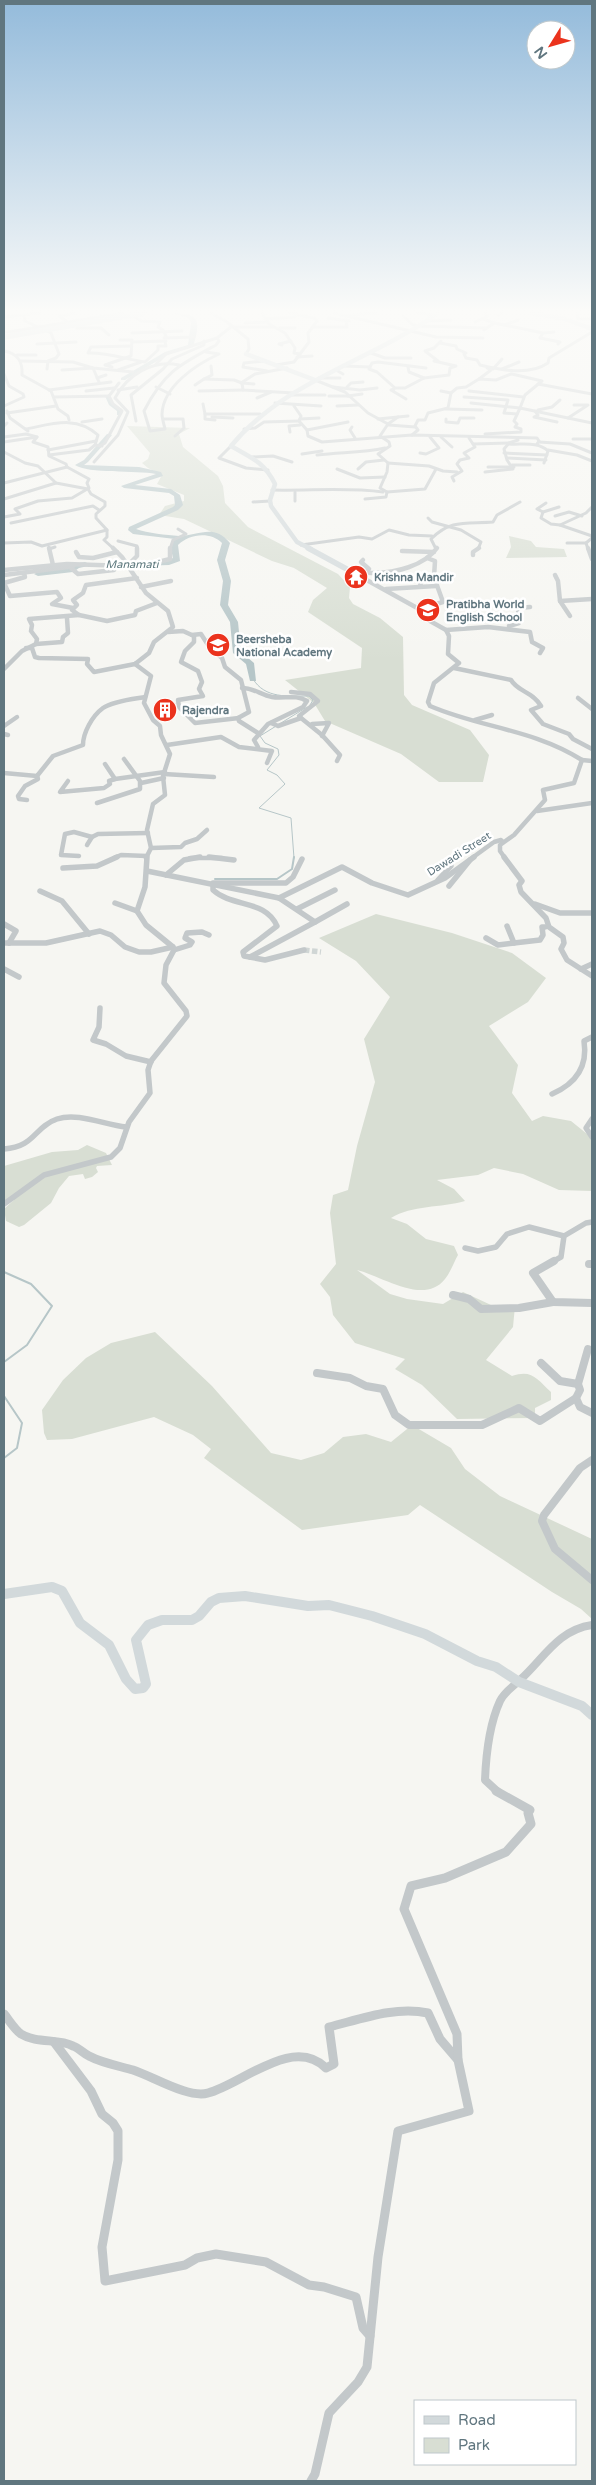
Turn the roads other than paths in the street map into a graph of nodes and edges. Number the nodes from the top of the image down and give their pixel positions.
1 (26, 429) edge
2 (91, 429) edge
3 (113, 429) edge
4 (121, 429) edge
5 (148, 429) edge
6 (164, 429) edge
7 (183, 429) edge
8 (244, 429) edge
9 (289, 429) edge
10 (312, 429) edge
11 (351, 429) edge
12 (384, 429) edge
13 (417, 429) edge
14 (521, 429) edge
15 (307, 430) joint
16 (290, 432) dead end
17 (521, 432) junction
18 (30, 434) junction
19 (412, 435) junction
20 (175, 436) dead end
21 (467, 436) junction
22 (4, 437) edge
23 (37, 437) junction
24 (381, 437) junction
25 (430, 437) junction
26 (441, 437) junction
27 (356, 438) junction
28 (519, 438) junction
29 (573, 439) dead end
30 (592, 439) edge
31 (387, 441) junction
32 (4, 442) edge
33 (372, 442) dead end
34 (95, 443) junction
35 (538, 443) junction
36 (473, 444) junction
37 (508, 444) junction
38 (100, 446) junction
39 (108, 446) junction
40 (231, 446) junction
41 (388, 447) junction
42 (452, 447) dead end
43 (48, 450) junction
44 (548, 450) junction
45 (276, 451) dead end
46 (4, 452) edge
47 (420, 453) dead end
48 (504, 453) junction
49 (592, 453) edge
50 (302, 454) dead end
51 (327, 454) junction
52 (49, 455) junction
53 (317, 455) dead end
54 (547, 455) junction
55 (273, 456) junction
56 (15, 457) junction
57 (252, 457) junction
58 (506, 458) junction
59 (4, 460) edge
60 (592, 461) edge
61 (94, 462) dead end
62 (292, 462) dead end
63 (386, 462) junction
64 (530, 465) dead end
65 (458, 466) junction
66 (513, 466) junction
67 (488, 467) dead end
68 (67, 468) junction
69 (434, 468) junction
70 (337, 469) dead end
71 (358, 469) dead end
72 (268, 470) junction
73 (457, 472) junction
74 (485, 472) dead end
75 (45, 473) junction
76 (385, 477) junction
77 (454, 481) dead end
78 (4, 483) edge
79 (56, 483) junction
80 (88, 489) junction
81 (272, 490) junction
82 (295, 492) junction
83 (386, 492) junction
84 (4, 499) edge
85 (365, 499) dead end
86 (270, 500) junction
87 (295, 501) dead end
88 (253, 502) dead end
89 (520, 502) dead end
90 (546, 503) dead end
91 (559, 507) dead end
92 (592, 507) edge
93 (100, 510) junction
94 (543, 512) junction
95 (588, 512) junction
96 (555, 516) dead end
97 (582, 516) junction
98 (592, 516) edge
99 (4, 517) edge
100 (428, 518) dead end
101 (11, 523) dead end
102 (560, 525) junction
103 (446, 526) junction
104 (178, 529) dead end
105 (107, 530) junction
106 (432, 536) junction
107 (118, 541) dead end
108 (60, 542) junction
109 (589, 542) edge
110 (4, 543) edge
111 (567, 543) dead end
112 (301, 545) junction
113 (402, 551) dead end
114 (76, 552) dead end
115 (117, 552) junction
116 (434, 552) junction
117 (473, 555) dead end
118 (592, 556) edge
119 (426, 558) junction
120 (363, 560) dead end
121 (127, 564) junction
122 (53, 565) junction
123 (83, 565) junction
124 (72, 566) junction
125 (114, 566) junction
126 (4, 570) edge
127 (366, 571) junction
128 (24, 573) junction
129 (354, 573) junction
130 (4, 575) edge
131 (555, 575) dead end
132 (137, 578) junction
133 (418, 578) dead end
134 (171, 581) dead end
135 (421, 586) junction
136 (436, 586) junction
137 (141, 587) junction
138 (386, 589) junction
139 (592, 598) edge
140 (560, 602) junction
141 (157, 603) junction
142 (530, 607) dead end
143 (73, 608) junction
144 (419, 609) junction
145 (79, 615) junction
146 (570, 616) dead end
147 (67, 618) junction
148 (505, 619) dead end
149 (509, 627) junction
150 (446, 630) junction
151 (167, 632) junction
152 (192, 635) junction
153 (36, 644) junction
154 (26, 648) junction
155 (540, 653) dead end
156 (135, 664) junction
157 (454, 668) junction
158 (4, 669) edge
159 (242, 688) junction
160 (275, 693) dead end
161 (144, 697) junction
162 (578, 698) dead end
163 (592, 709) edge
164 (492, 715) dead end
165 (18, 717) dead end
166 (238, 718) junction
167 (302, 718) junction
168 (475, 720) junction
169 (271, 723) junction
170 (312, 724) junction
171 (4, 726) edge
172 (258, 732) junction
173 (322, 736) junction
174 (167, 746) junction
175 (258, 748) junction
176 (592, 749) edge
177 (124, 759) dead end
178 (582, 760) junction
179 (337, 761) dead end
180 (592, 761) edge
181 (267, 763) dead end
182 (105, 764) dead end
183 (4, 773) edge
184 (164, 775) junction
185 (37, 776) junction
186 (137, 776) junction
187 (214, 777) dead end
188 (115, 779) junction
189 (68, 781) dead end
190 (141, 783) junction
191 (27, 800) dead end
192 (97, 803) dead end
193 (592, 803) edge
194 (536, 811) junction
195 (207, 830) dead end
196 (148, 833) junction
197 (92, 837) junction
198 (504, 843) junction
199 (87, 845) dead end
200 (151, 848) junction
201 (79, 856) dead end
202 (147, 856) junction
203 (470, 858) junction
204 (302, 859) dead end
205 (234, 860) dead end
206 (450, 861) dead end
207 (64, 868) dead end
208 (147, 871) junction
209 (166, 875) junction
210 (437, 881) junction
211 (213, 883) junction
212 (449, 886) dead end
213 (335, 890) dead end
214 (40, 891) dead end
215 (279, 898) junction
216 (527, 900) junction
217 (115, 903) dead end
218 (347, 904) dead end
219 (298, 909) junction
220 (137, 911) junction
221 (592, 914) edge
222 (315, 922) junction
223 (4, 924) edge
224 (507, 926) dead end
225 (545, 927) dead end
226 (89, 934) junction
227 (209, 935) dead end
228 (486, 938) dead end
229 (6, 943) edge
230 (514, 943) junction
231 (174, 948) junction
232 (304, 950) tunnel mouth
233 (250, 957) junction
234 (592, 964) edge
235 (4, 969) edge
236 (581, 970) junction
237 (592, 976) edge
238 (19, 977) dead end
239 (100, 1008) dead end
240 (592, 1037) edge
241 (151, 1062) junction
242 (552, 1094) dead end
243 (592, 1119) edge
244 (126, 1127) junction
245 (592, 1137) edge
246 (4, 1148) edge
247 (4, 1204) edge
248 (592, 1222) edge
249 (564, 1236) junction
250 (465, 1248) dead end
251 (453, 1295) dead end
252 (553, 1302) junction
253 (592, 1303) edge
254 (588, 1349) dead end
255 (541, 1363) dead end
256 (317, 1374) dead end
257 (578, 1384) junction
258 (576, 1398) junction
259 (592, 1413) edge
260 (592, 1460) edge
261 (592, 1580) edge
262 (4, 1594) edge
263 (592, 1625) edge
264 (519, 1682) junction
265 (592, 1714) edge
266 (4, 2014) edge
267 (54, 2042) junction
268 (458, 2060) junction
269 (370, 2336) junction
270 (312, 2481) edge

1 - 18 street
2 - 34 street
3 - 38 street
4 - 39 street
5 - 6 street
7 - 20 street
8 - 40 street
9 - 16 street
10 - 15 street
11 - 27 street
12 - 24 street
13 - 19 street
14 - 17 street
15 - 27 street
17 - 21 street
17 - 28 street
18 - 22 street
18 - 23 street
19 - 24 street
19 - 25 street
21 - 26 street
21 - 28 street
21 - 36 street
23 - 32 street
23 - 43 street
24 - 27 street
24 - 31 street
25 - 26 street
25 - 47 street
26 - 42 street
28 - 35 street
28 - 37 street
29 - 30 street
31 - 33 street
31 - 41 street
34 - 38 street
34 - 43 street
34 - 52 street
35 - 37 street
35 - 44 street
35 - 49 street
36 - 37 street
36 - 65 street
37 - 48 street
38 - 39 street
39 - 61 street
40 - 57 street
40 - 72 street
41 - 51 street
41 - 63 street
43 - 52 street
44 - 54 street
44 - 60 street
45 - 55 street
46 - 56 street
48 - 54 street
48 - 58 street
50 - 51 street
51 - 53 street
52 - 68 street
54 - 58 street
55 - 57 street
55 - 62 street
56 - 59 street
56 - 75 street
57 - 72 street
58 - 66 street
63 - 69 street
63 - 71 street
63 - 76 street
64 - 66 street
65 - 69 street
65 - 73 street
66 - 67 street
66 - 74 street
68 - 75 street
68 - 80 street
69 - 73 street
69 - 83 street
70 - 76 street
72 - 81 street
73 - 77 street
75 - 78 street
75 - 79 street
76 - 83 street
79 - 80 street
79 - 84 street
80 - 93 street
80 - 99 street
81 - 82 street
81 - 86 street
82 - 83 street
82 - 87 street
83 - 85 street
86 - 88 street
86 - 112 street
89 - 103 street
90 - 94 street
91 - 94 street
92 - 95 street
93 - 101 street
93 - 105 street
94 - 102 street
95 - 97 street
95 - 98 street
96 - 97 street
97 - 102 street
100 - 103 street
102 - 109 street
103 - 106 street
103 - 117 street
104 - 121 street
105 - 108 street
105 - 115 street
106 - 112 street
106 - 116 street
107 - 121 street
108 - 110 street
108 - 122 street
109 - 111 street
109 - 118 street
112 - 129 street
113 - 116 street
114 - 115 street
115 - 121 street
116 - 119 street
119 - 127 street
119 - 136 street
120 - 127 street
121 - 125 street
121 - 132 street
122 - 123 street
122 - 126 street
123 - 124 street
123 - 125 street
124 - 125 street
124 - 128 street
127 - 129 street
128 - 130 street
128 - 143 street
129 - 138 street
131 - 140 street
132 - 137 street
132 - 143 street
133 - 135 street
134 - 137 street
135 - 136 street
135 - 138 street
136 - 144 street
137 - 141 street
138 - 144 street
139 - 140 street
140 - 146 street
141 - 145 street
141 - 151 street
142 - 149 street
143 - 145 street
144 - 150 street
145 - 147 street
147 - 153 street
147 - 153 street
148 - 149 street
149 - 150 street
149 - 155 street
150 - 157 street
151 - 152 street
151 - 156 street
152 - 159 street
152 - 166 street
153 - 154 street
154 - 156 street
154 - 158 street
156 - 161 street
157 - 168 street
157 - 176 street
159 - 166 street
159 - 169 street
160 - 167 street
161 - 174 street
161 - 185 street
162 - 163 street
164 - 168 street
165 - 171 street
166 - 172 street
167 - 169 street
167 - 170 street
168 - 178 street
169 - 172 street
170 - 173 street
170 - 173 street
172 - 175 street
173 - 179 street
174 - 175 street
174 - 184 street
175 - 181 street
177 - 186 street
178 - 180 street
178 - 194 street
182 - 188 street
183 - 185 street
184 - 186 street
184 - 187 street
184 - 190 street
184 - 196 street
185 - 191 street
186 - 188 street
186 - 190 street
188 - 189 street
190 - 192 street
193 - 194 street
194 - 198 street
195 - 200 street
196 - 197 street
196 - 200 street
197 - 199 street
197 - 201 street
198 - 203 street, Dawadi Street
198 - 216 street
200 - 202 street
202 - 207 street
202 - 208 street
203 - 210 street, Dawadi Street
203 - 212 street
204 - 211 street
205 - 209 street
206 - 210 street
208 - 209 street
208 - 220 street
209 - 211 street
210 - 215 street, Dawadi Street
211 - 215 street
211 - 233 street
213 - 219 street
214 - 226 street
215 - 219 street
216 - 221 street
216 - 236 street
217 - 220 street
218 - 222 street
219 - 222 street
220 - 231 street
222 - 233 street
223 - 229 street
224 - 230 street
225 - 230 street
226 - 229 street
226 - 231 street
227 - 231 street
228 - 230 street
231 - 241 street
232 - 233 street
234 - 236 street
235 - 238 street
236 - 237 street
239 - 241 street
240 - 242 street
241 - 244 street
243 - 245 street
244 - 246 street
244 - 247 street
248 - 249 street
249 - 250 street
249 - 252 street
251 - 252 street
252 - 253 street
254 - 257 street
255 - 257 street
256 - 258 street
257 - 258 street
258 - 259 street
260 - 261 street
262 - 264 street
263 - 264 street
264 - 265 street
264 - 268 street
266 - 267 street
267 - 268 street
267 - 269 street
268 - 269 street
269 - 270 street

